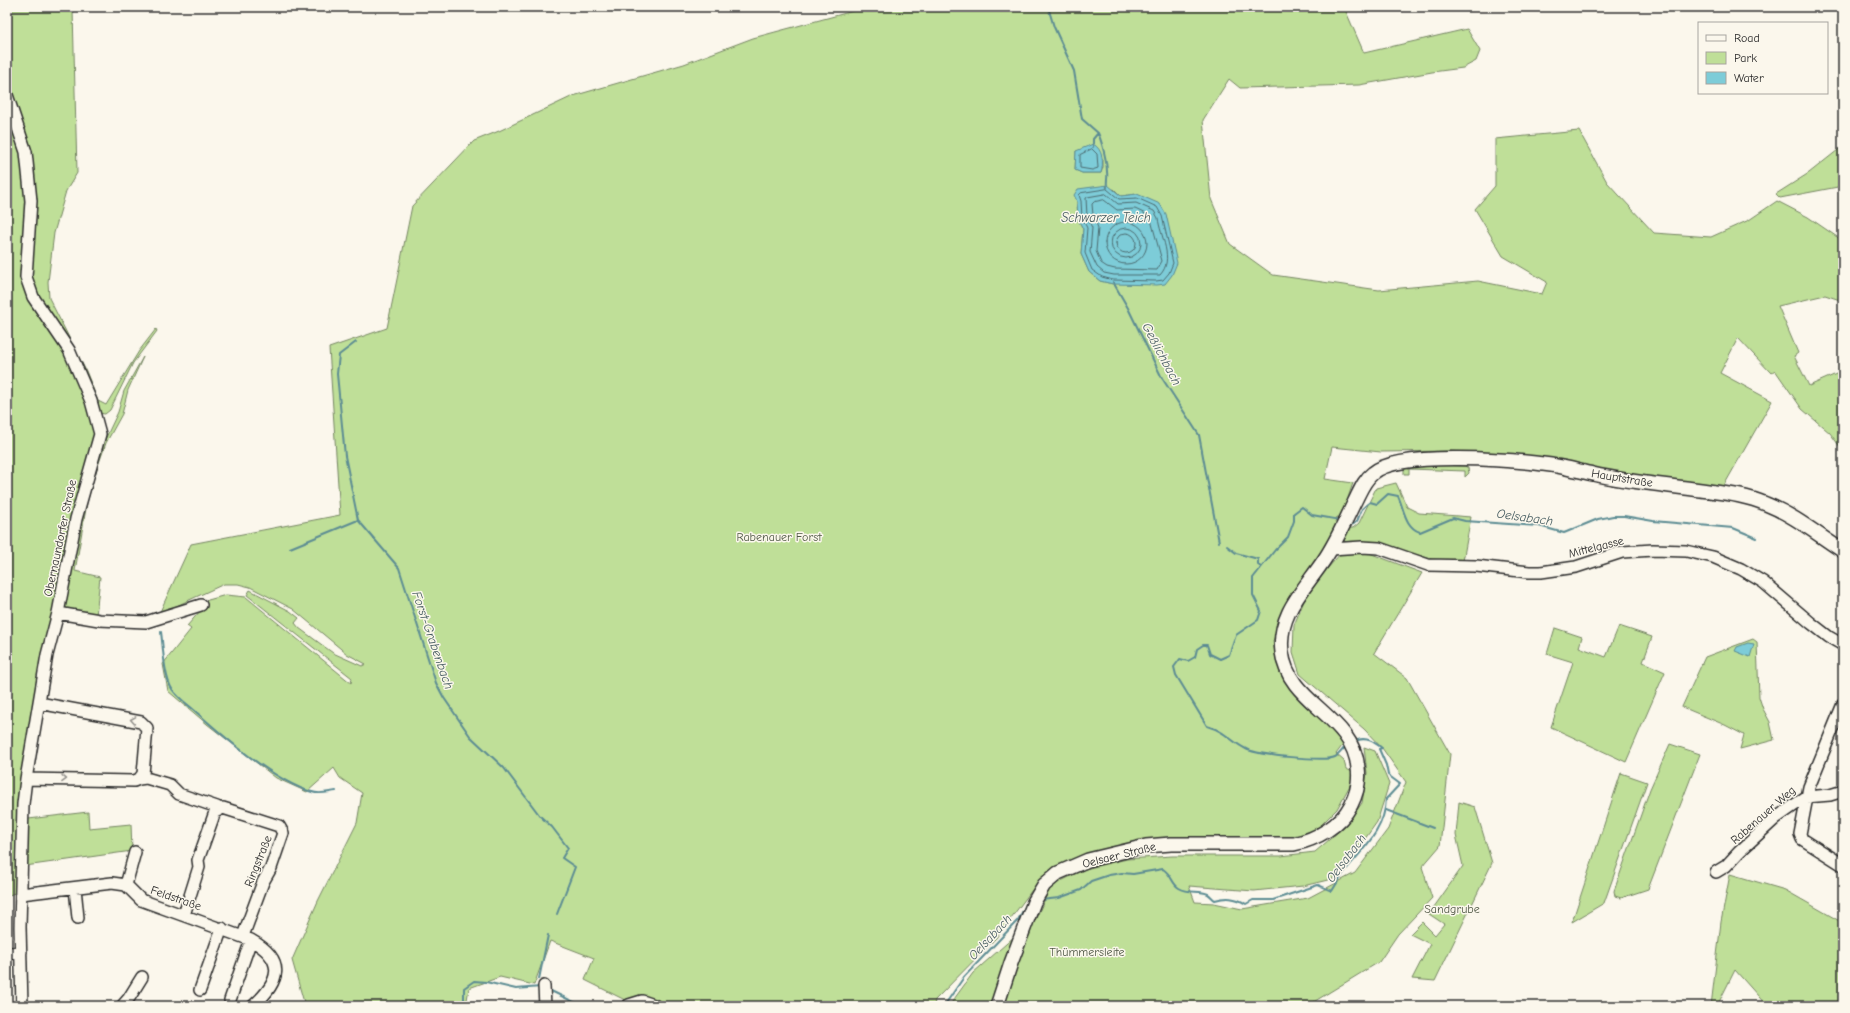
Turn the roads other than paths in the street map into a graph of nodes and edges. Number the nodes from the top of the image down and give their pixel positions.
1 (7, 95) edge
2 (1331, 549) junction
3 (1843, 552) edge
4 (201, 605) dead end
5 (58, 613) junction
6 (1843, 645) edge
7 (39, 703) junction
8 (1843, 704) edge
9 (1351, 743) joint
10 (26, 779) junction
11 (139, 779) junction
12 (1843, 791) edge
13 (1806, 797) junction
14 (217, 807) dead end
15 (136, 852) dead end
16 (1843, 865) edge
17 (1716, 872) dead end
18 (126, 886) junction
19 (75, 888) junction
20 (21, 894) junction
21 (184, 914) junction
22 (78, 918) dead end
23 (222, 928) junction
24 (247, 938) junction
25 (21, 952) junction
26 (7, 953) edge
27 (142, 977) dead end
28 (544, 989) dead end
29 (200, 990) dead end
30 (230, 1000) dead end
31 (22, 1006) edge
32 (122, 1006) edge
33 (253, 1006) edge
34 (545, 1006) edge
35 (629, 1006) edge
36 (654, 1006) edge
37 (997, 1006) edge

1 - 5 street, Obernaundorfer Straße
2 - 3 main road, Hauptstraße
2 - 6 street, Mittelgasse
2 - 9 main road, Hauptstraße
4 - 5 street
5 - 7 street, Obernaundorfer Straße
7 - 10 street, Obernaundorfer Straße
11 -> 7 street
8 - 13 street, Rabenauer Weg
9 - 37 main road, Oelsaer Straße
10 -> 11 street
10 - 20 street, Obernaundorfer Straße
11 - 14 street
12 - 13 street
13 - 16 street
13 - 17 street, Rabenauer Weg
15 - 18 street
18 - 19 street
18 - 21 street, Feldstraße
19 - 20 street
19 - 22 street
20 - 25 street, Obernaundorfer Straße
21 - 23 street, Feldstraße
21 - 24 street, Ringstraße
23 - 24 street, Feldstraße
23 - 29 street
24 - 30 street
24 - 33 street, Feldstraße
25 - 26 street
25 - 31 street, Obernaundorfer Straße
27 - 32 street
28 - 34 street
35 - 36 main road

